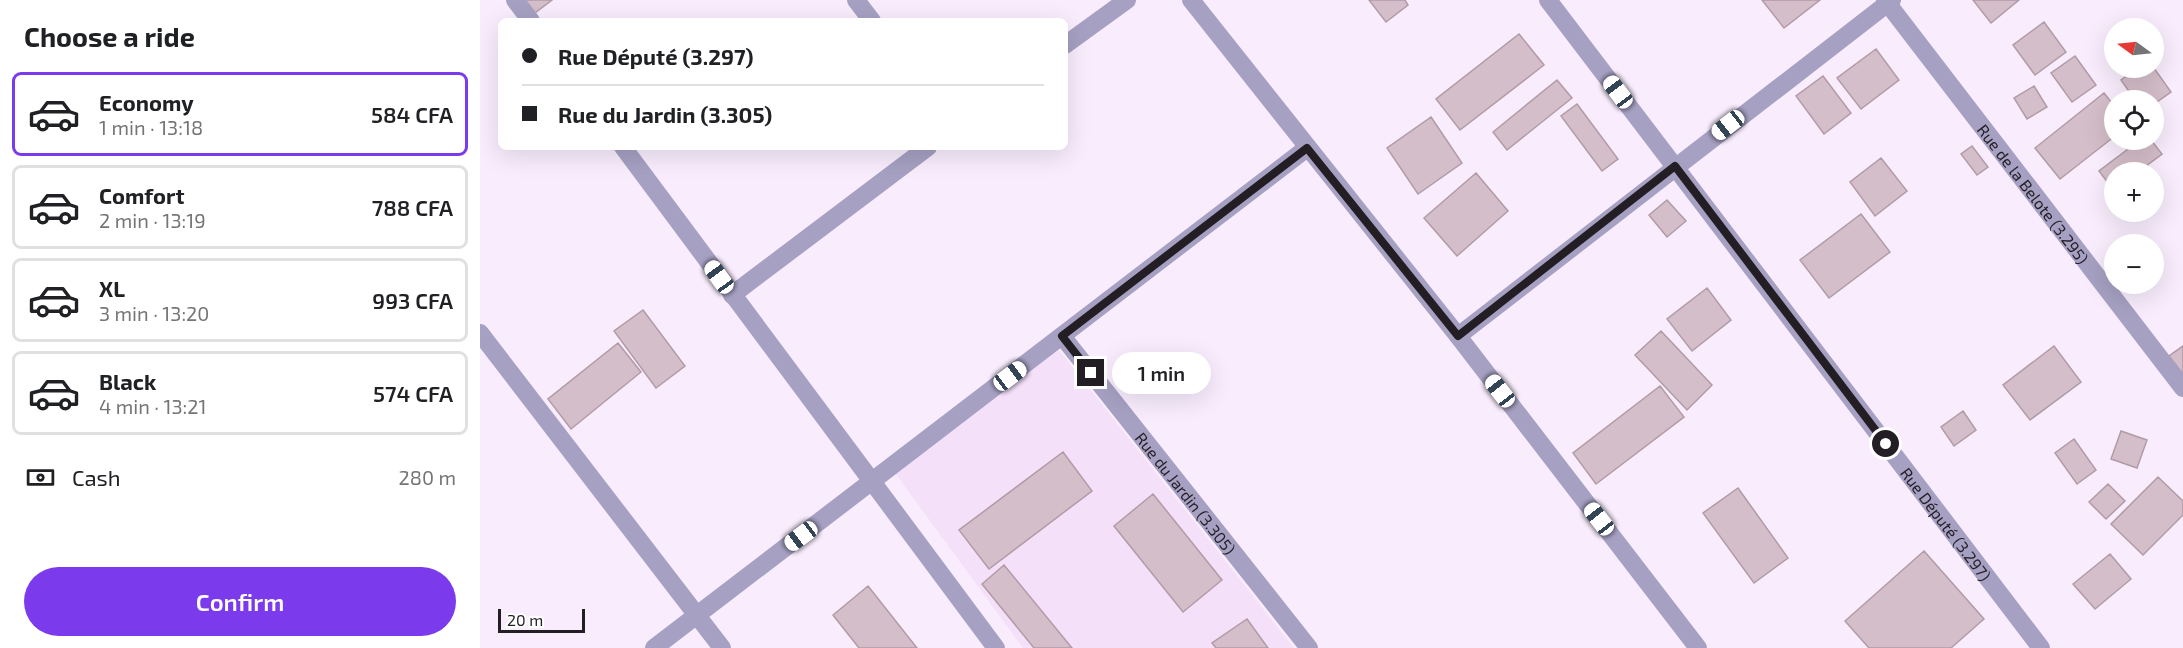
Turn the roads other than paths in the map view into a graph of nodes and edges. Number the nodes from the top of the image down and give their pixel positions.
1 (515, 0) edge
2 (856, 0) edge
3 (1127, 0) edge
4 (1191, 0) edge
5 (1548, 0) edge
6 (1888, 1) edge
7 (529, 18) edge
8 (870, 18) edge
9 (1068, 43) edge
10 (1307, 148) junction
11 (625, 150) edge
12 (923, 150) edge
13 (1675, 166) junction
14 (732, 295) junction
15 (480, 333) edge
16 (1062, 336) junction
17 (1458, 336) junction
18 (2183, 388) edge
19 (871, 483) junction
20 (696, 614) junction
21 (654, 648) edge
22 (722, 648) edge
23 (996, 648) edge
24 (1309, 648) edge
25 (1698, 648) edge
26 (2041, 648) edge

1 - 7 street
2 - 8 street
3 - 9 street
4 - 10 street
5 - 13 street, Rue Député (3.297)
6 - 13 street
6 - 18 street, Rue de la Belote (3.295)
10 - 16 street
10 - 17 street
11 - 14 street
12 - 14 street
13 - 17 street
13 - 26 street, Rue Député (3.297)
14 - 19 street
15 - 20 street
16 - 19 street
16 - 24 street, Rue du Jardin (3.305)
17 - 25 street
19 - 20 street
19 - 23 street
20 - 21 street
20 - 22 street

